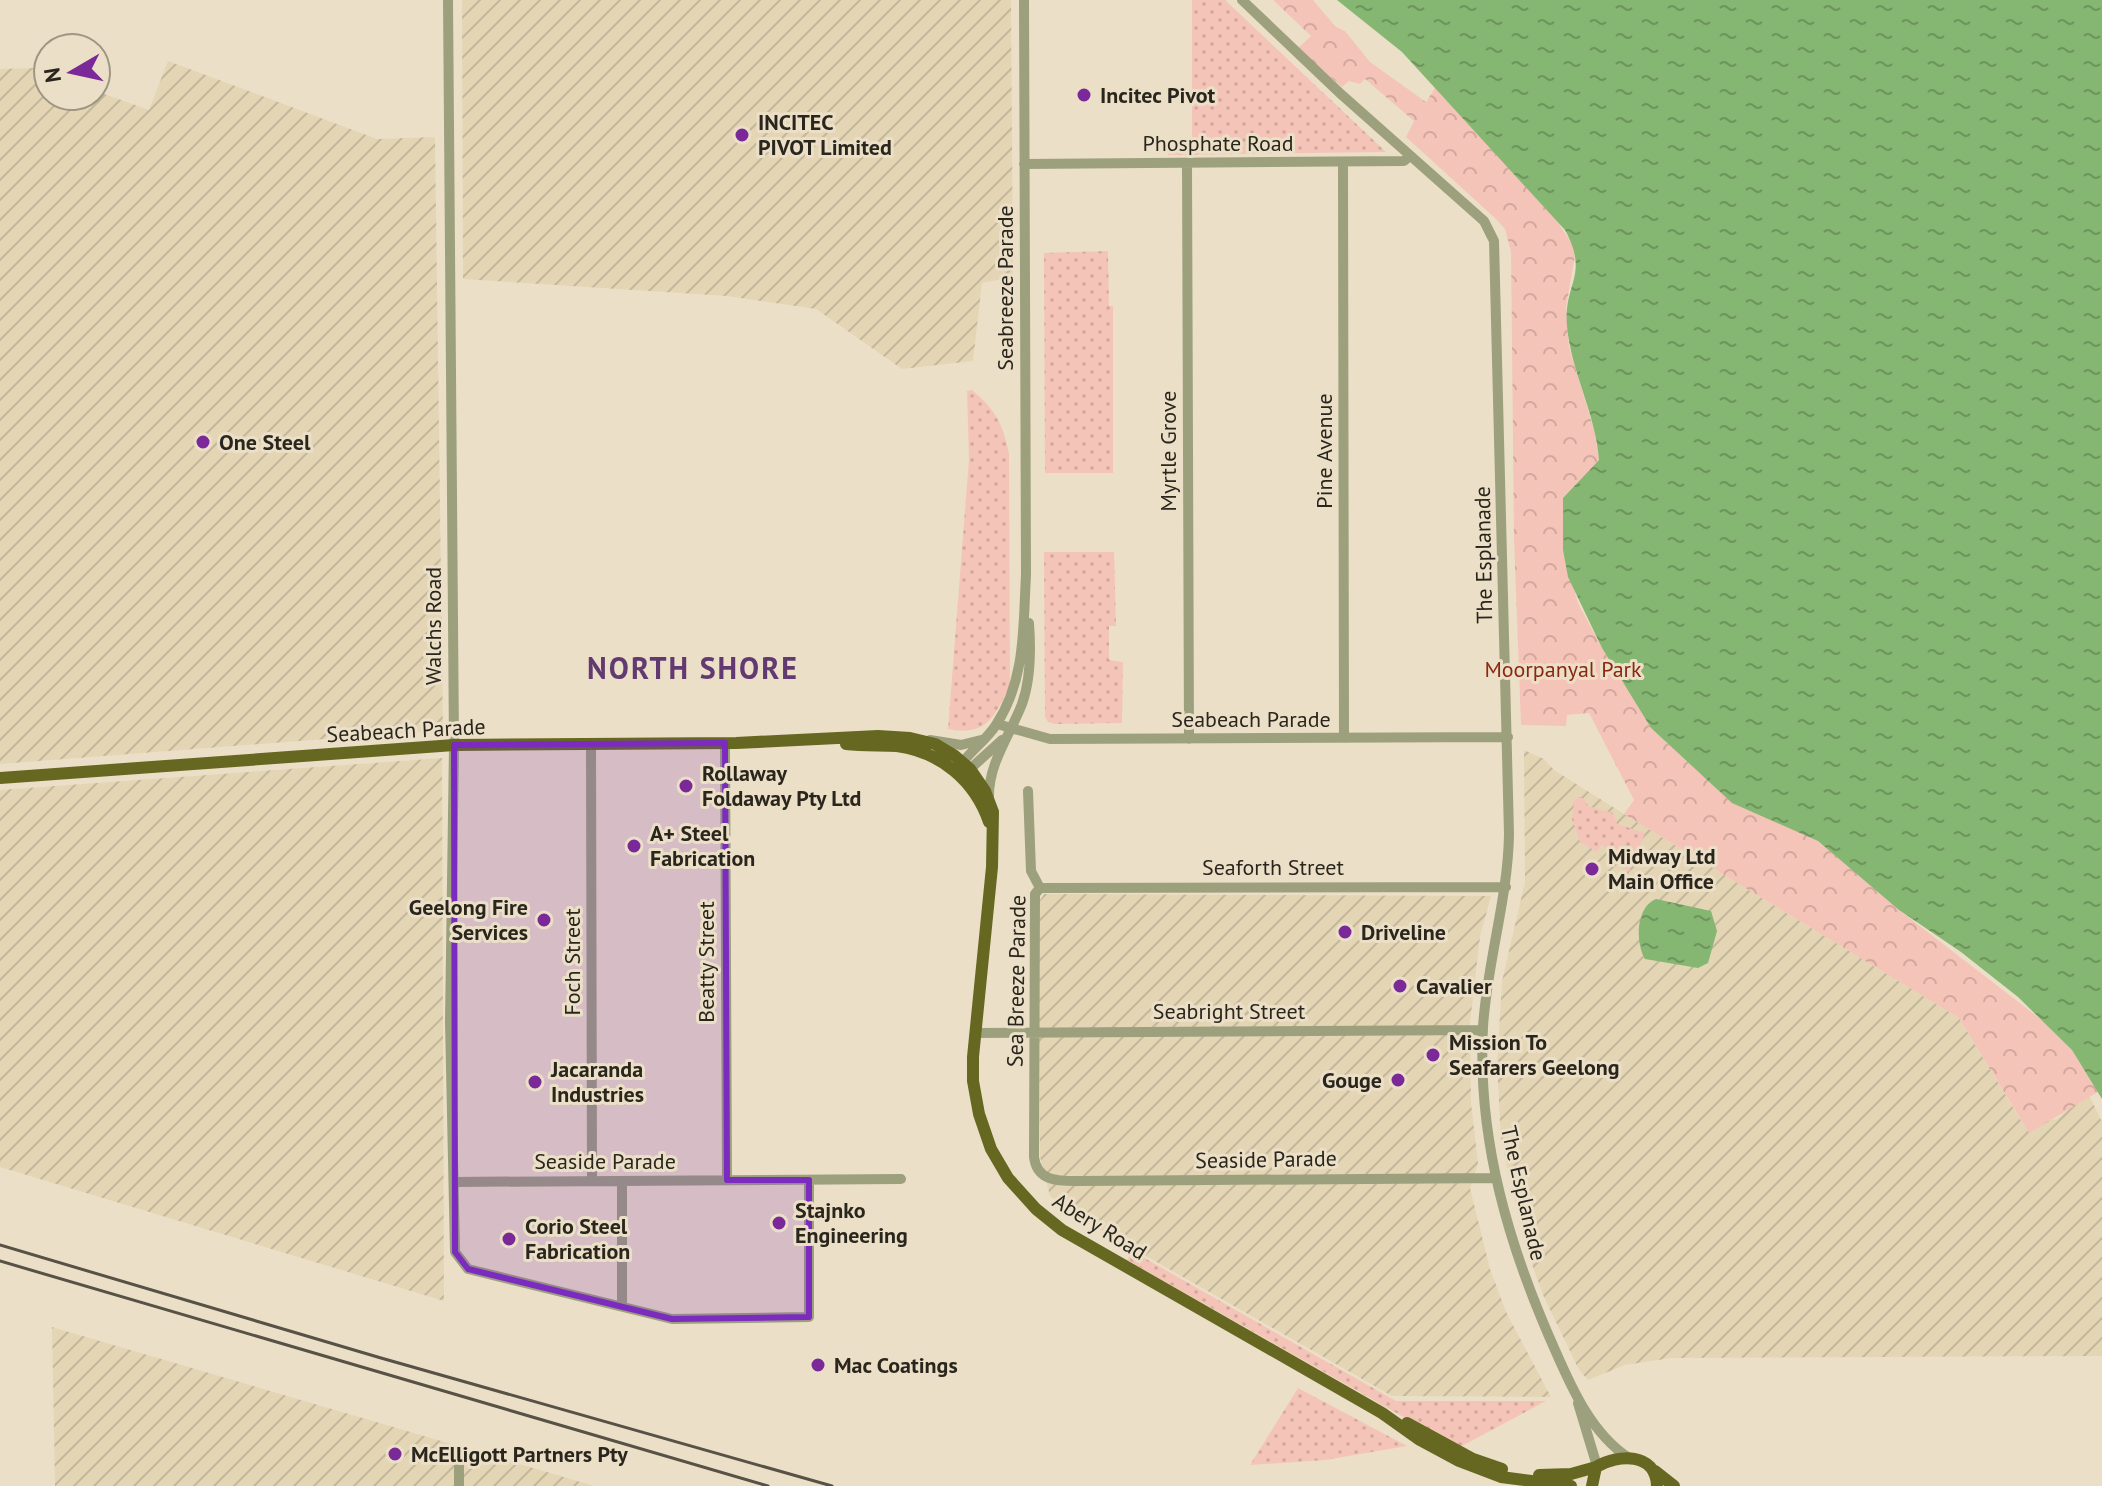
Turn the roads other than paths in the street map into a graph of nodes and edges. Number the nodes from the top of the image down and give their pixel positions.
1 (448, 0) edge
2 (1024, 0) edge
3 (1242, 0) edge
4 (1410, 156) junction
5 (1343, 163) junction
6 (1024, 164) junction
7 (1187, 164) junction
8 (1026, 575) junction
9 (997, 724) junction
10 (1011, 729) junction
11 (987, 736) junction
12 (1508, 737) junction
13 (1344, 738) junction
14 (916, 739) junction
15 (1189, 739) junction
16 (815, 741) junction
17 (591, 743) junction
18 (725, 743) junction
19 (454, 745) junction
20 (964, 768) junction
21 (0, 778) edge
22 (1028, 791) dead end
23 (989, 798) junction
24 (994, 848) junction
25 (1506, 887) junction
26 (1040, 888) junction
27 (1483, 1030) junction
28 (1035, 1032) junction
29 (975, 1033) junction
30 (1039, 1172) joint
31 (1496, 1178) junction
32 (901, 1179) dead end
33 (727, 1180) junction
34 (809, 1180) junction
35 (592, 1181) junction
36 (622, 1181) junction
37 (454, 1182) junction
38 (622, 1306) junction
39 (1575, 1392) junction
40 (1382, 1413) junction
41 (459, 1457) dead end
42 (1629, 1458) junction
43 (1597, 1467) junction
44 (1655, 1471) junction
45 (459, 1486) edge
46 (1571, 1486) edge
47 (1592, 1486) edge
48 (1657, 1486) edge
49 (1674, 1486) edge

1 - 19 street, Walchs Road
2 - 6 street, Seabreeze Parade
3 - 4 street, The Esplanade
4 - 5 street, Phosphate Road
4 - 12 street, The Esplanade
5 - 7 street, Phosphate Road
5 - 13 street, Pine Avenue
6 - 7 street, Phosphate Road
6 - 8 street, Seabreeze Parade
7 - 15 street, Myrtle Grove
8 - 9 street, Seabreeze Parade
8 - 10 street, Seabreeze Parade
9 - 10 street, Seabeach Parade
9 - 11 street, Seabreeze Parade
10 - 15 street, Seabeach Parade
10 - 20 street, Seabreeze Parade
10 - 23 street, Seabreeze Parade
11 - 14 street
11 - 20 street, Seabreeze Parade
12 - 13 street, Seabeach Parade
12 - 25 street, The Esplanade
13 - 15 street, Seabeach Parade
14 - 16 main road, Seabeach Parade
14 - 20 main road, Seabeach Parade
16 - 18 main road, Seabeach Parade
16 - 20 main road, Seabeach Parade
17 - 18 main road, Seabeach Parade
17 - 19 main road, Seabeach Parade
17 - 35 street, Foch Street
18 - 33 street, Beatty Street
19 - 21 main road, Seabeach Parade
19 - 37 street, Walchs Road
20 - 23 main road, Abery Road
20 - 24 main road, Seabeach Parade
22 - 26 street, Sea Breeze Parade
23 - 24 main road, Abery Road
24 - 29 main road, Abery Road
25 - 26 street, Seaforth Street
25 - 27 street, The Esplanade
26 - 28 street, Sea Breeze Parade
27 - 28 street, Seabright Street
27 - 31 street, The Esplanade
28 - 29 street, Seabright Street
28 - 30 street, Sea Breeze Parade
29 - 40 main road, Abery Road
30 - 31 street, Seaside Parade
31 - 39 street, The Esplanade
32 - 34 street, Seaside Parade
33 - 34 street, Seaside Parade
33 - 36 street, Seaside Parade
34 - 38 street
35 - 36 street, Seaside Parade
35 - 37 street, Seaside Parade
36 - 38 street
37 - 38 street, Walchs Road
39 - 42 street, The Esplanade
39 - 43 street, The Esplanade
40 - 43 main road, Abery Road
40 - 46 main road, Abery Road
41 - 45 street
42 - 43 main road, Abery Road
42 - 44 main road
43 - 47 main road
44 - 48 main road
44 - 49 main road

